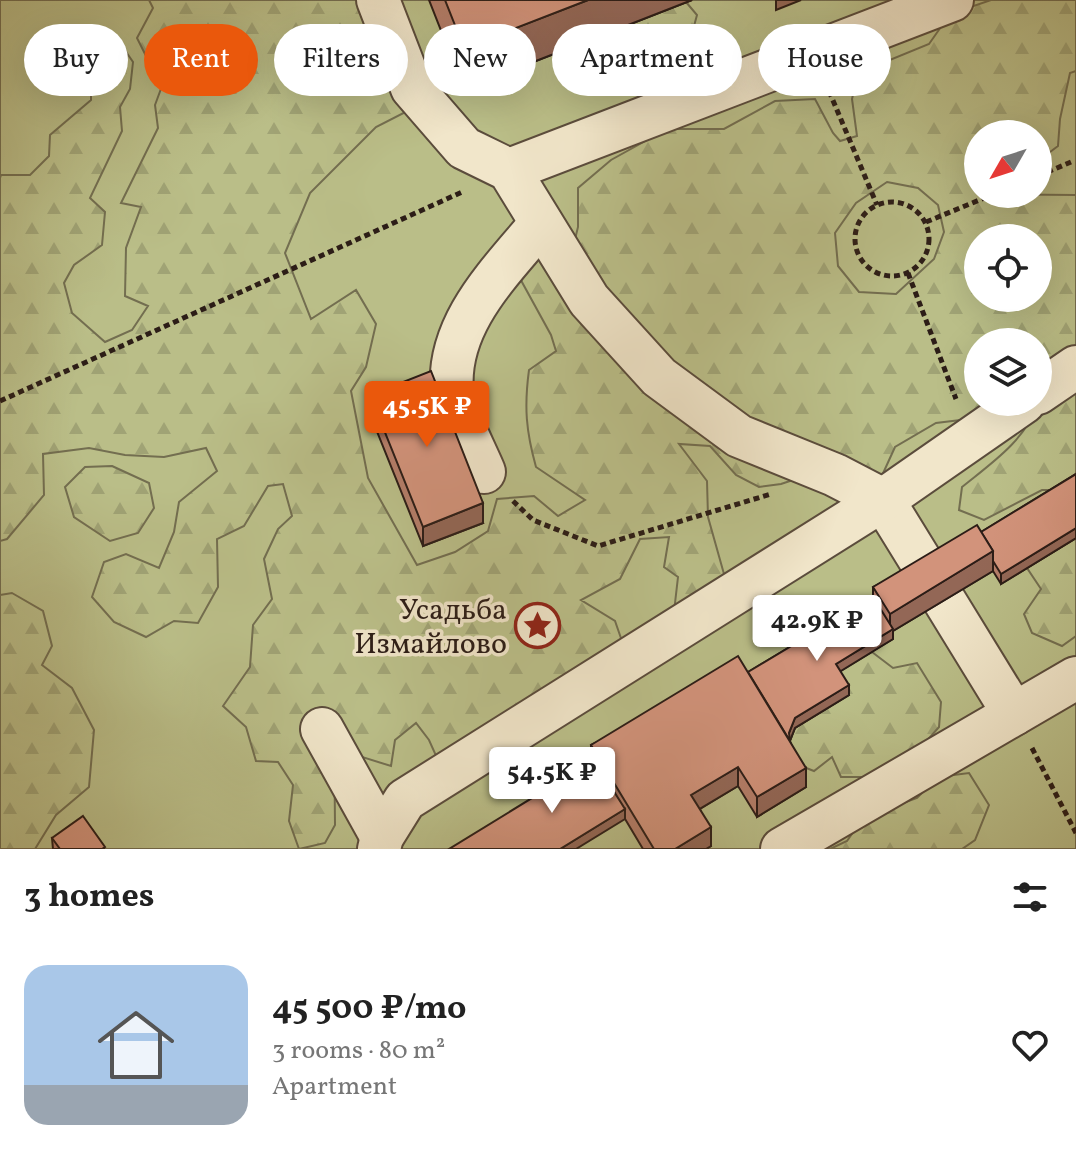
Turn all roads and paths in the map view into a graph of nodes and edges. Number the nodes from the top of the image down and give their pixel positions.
1 (378, 0) edge
2 (952, 0) edge
3 (889, 24) edge
4 (758, 74) edge
5 (831, 96) edge
6 (1071, 162) dead end
7 (509, 170) junction
8 (1052, 170) edge
9 (877, 205) junction
10 (964, 206) edge
11 (926, 222) junction
12 (541, 223) junction
13 (908, 273) junction
14 (1076, 367) edge
15 (1052, 383) edge
16 (0, 401) edge
17 (1003, 416) edge
18 (971, 437) junction
19 (484, 472) joint
20 (776, 492) dead end
21 (883, 500) junction
22 (1076, 678) edge
23 (1014, 714) junction
24 (322, 729) dead end
25 (1076, 833) edge
26 (380, 843) edge
27 (782, 849) edge

1 - 7 lane
2 - 3 lane
4 - 7 lane
5 - 9 path
6 - 8 path
7 - 12 lane
7 - 16 path
9 - 11 path
9 - 13 path
10 - 11 path
11 - 13 path
12 - 19 lane
12 - 21 lane
13 - 18 path
14 - 15 lane
17 - 18 lane
18 - 21 lane
19 - 20 path
21 - 23 lane
21 - 26 lane
22 - 23 lane
23 - 25 path
23 - 27 lane
24 - 26 lane

